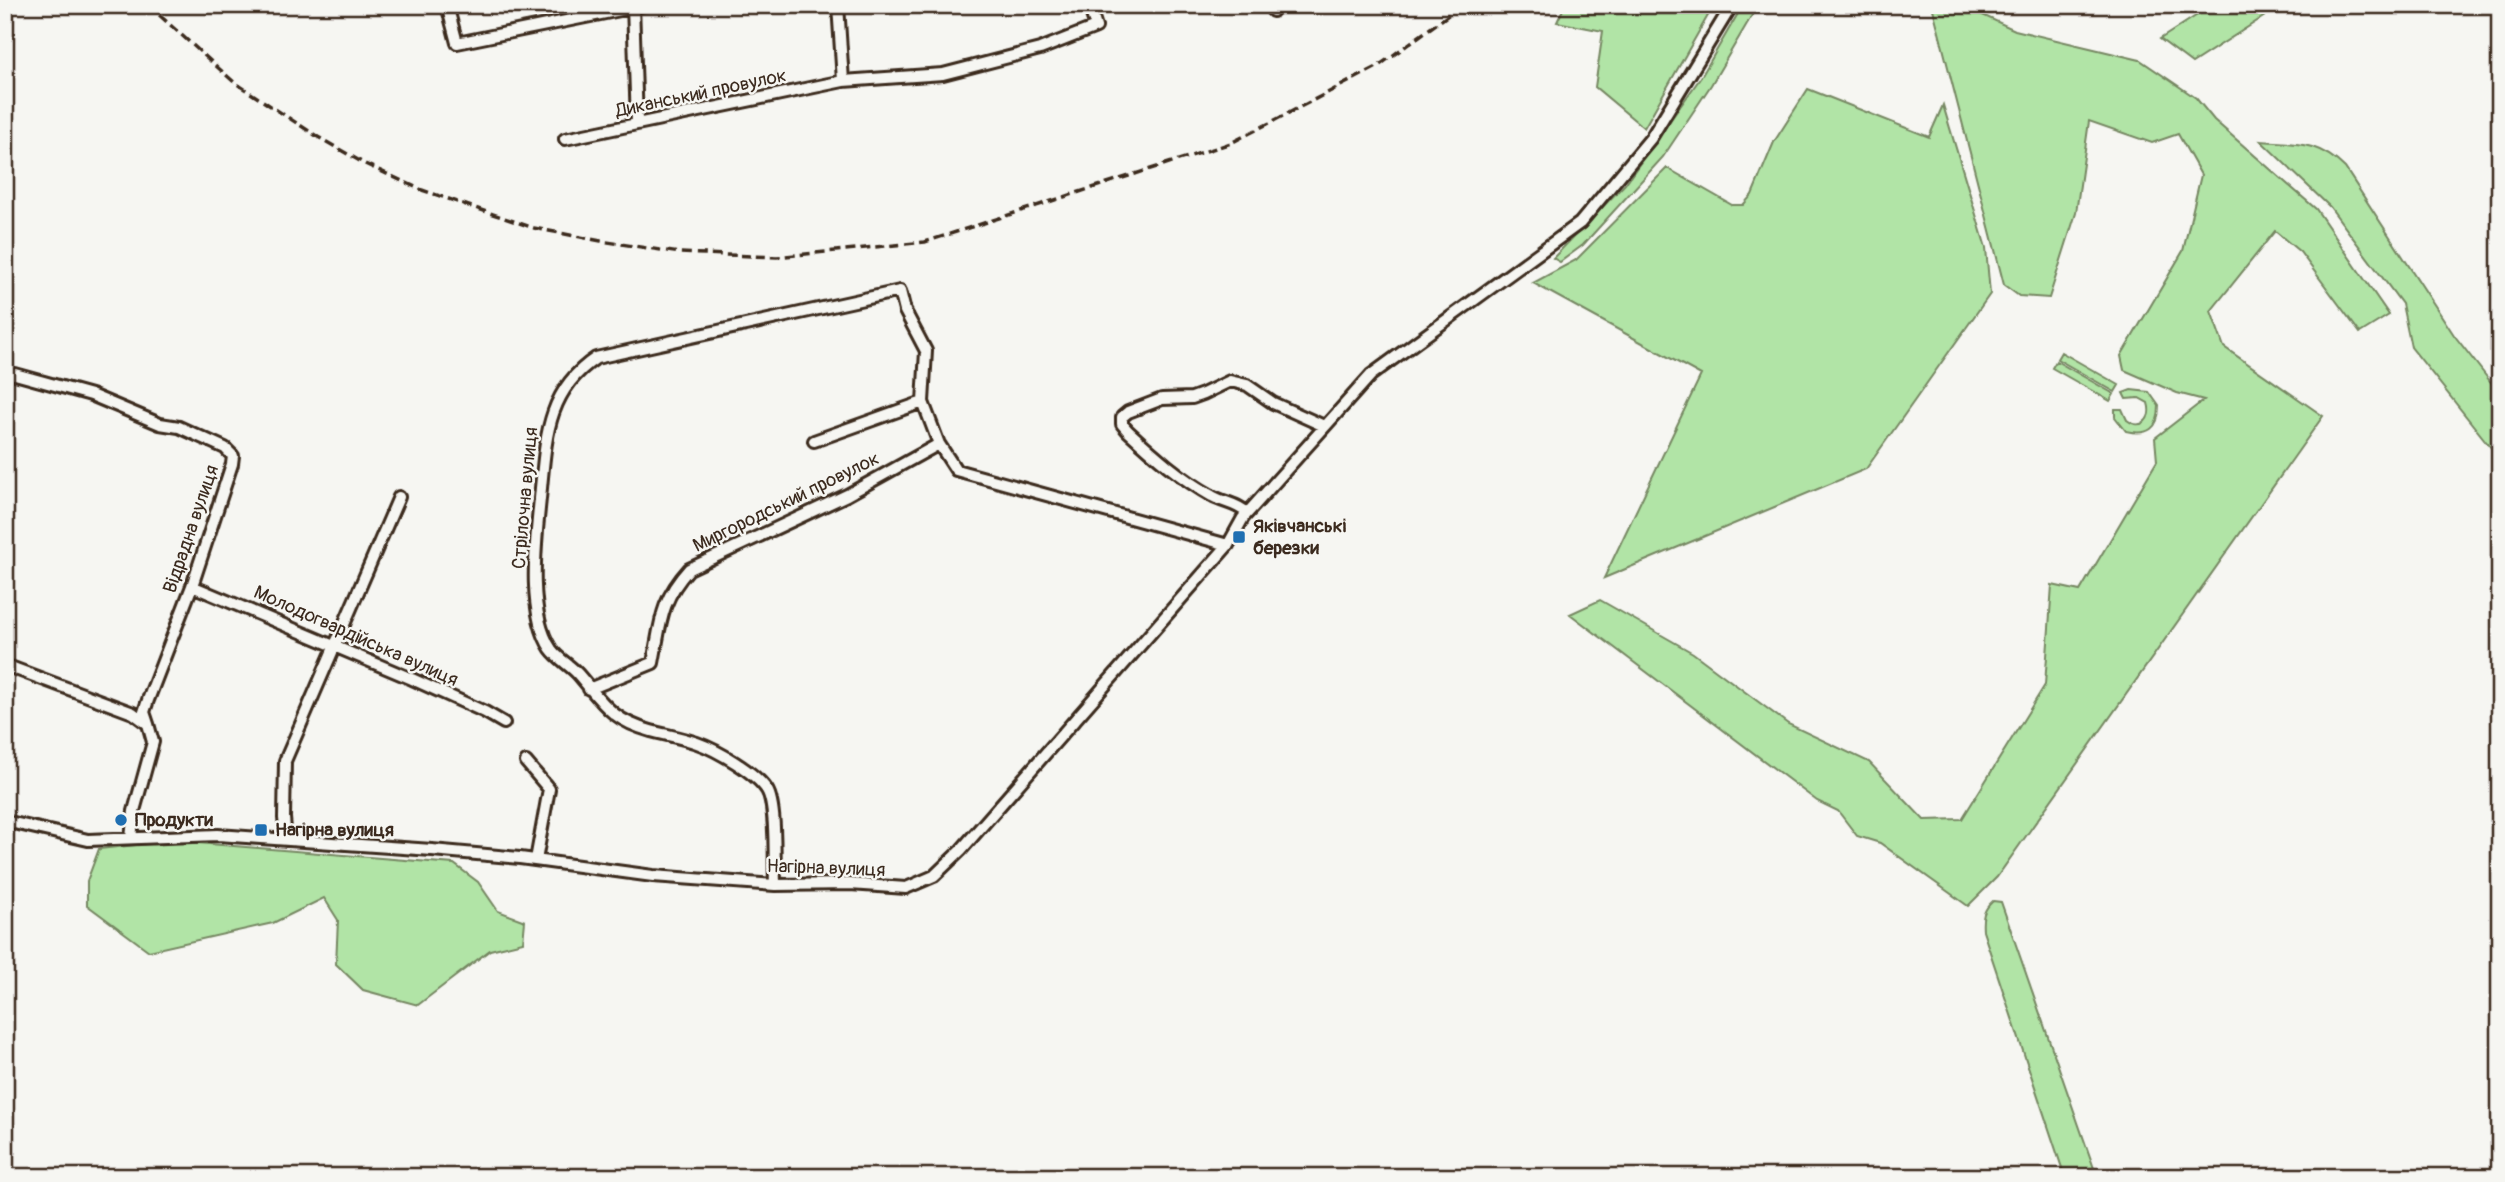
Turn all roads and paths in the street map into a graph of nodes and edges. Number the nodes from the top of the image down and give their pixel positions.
1 (447, 5) edge
2 (838, 5) edge
3 (1089, 5) edge
4 (1732, 5) edge
5 (637, 6) edge
6 (843, 81) junction
7 (638, 123) junction
8 (565, 139) dead end
9 (5, 374) edge
10 (923, 402) junction
11 (1324, 426) junction
12 (814, 441) dead end
13 (939, 444) junction
14 (399, 497) dead end
15 (1247, 513) junction
16 (1228, 545) junction
17 (192, 586) junction
18 (335, 645) junction
19 (5, 665) edge
20 (589, 688) junction
21 (504, 723) dead end
22 (148, 724) junction
23 (526, 762) dead end
24 (5, 821) edge
25 (131, 838) junction
26 (286, 840) junction
27 (536, 860) junction
28 (775, 885) junction

1 - 5 street
2 - 6 street
3 - 6 street, Диканський провулок
4 - 11 street
5 - 7 street
6 - 7 street, Диканський провулок
7 - 8 street, Диканський провулок
9 - 17 street, Відрадна вулиця
10 - 12 street, Миргородський провулок
10 - 13 street
10 - 20 street, Стрілочна вулиця
11 - 15 street
11 - 15 street
13 - 16 street
13 - 20 street, Миргородський провулок
14 - 18 street
15 - 16 street
16 - 28 street, Нагірна вулиця
17 - 18 street, Молодогвардійська вулиця
17 - 22 street, Відрадна вулиця
18 - 21 street, Молодогвардійська вулиця
18 - 26 street
19 - 22 street
20 - 28 street, Стрілочна вулиця
22 - 25 street, Відрадна вулиця
23 - 27 street
24 - 25 street, Нагірна вулиця
25 - 26 street, Нагірна вулиця
26 - 27 street, Нагірна вулиця
27 - 28 street, Нагірна вулиця

